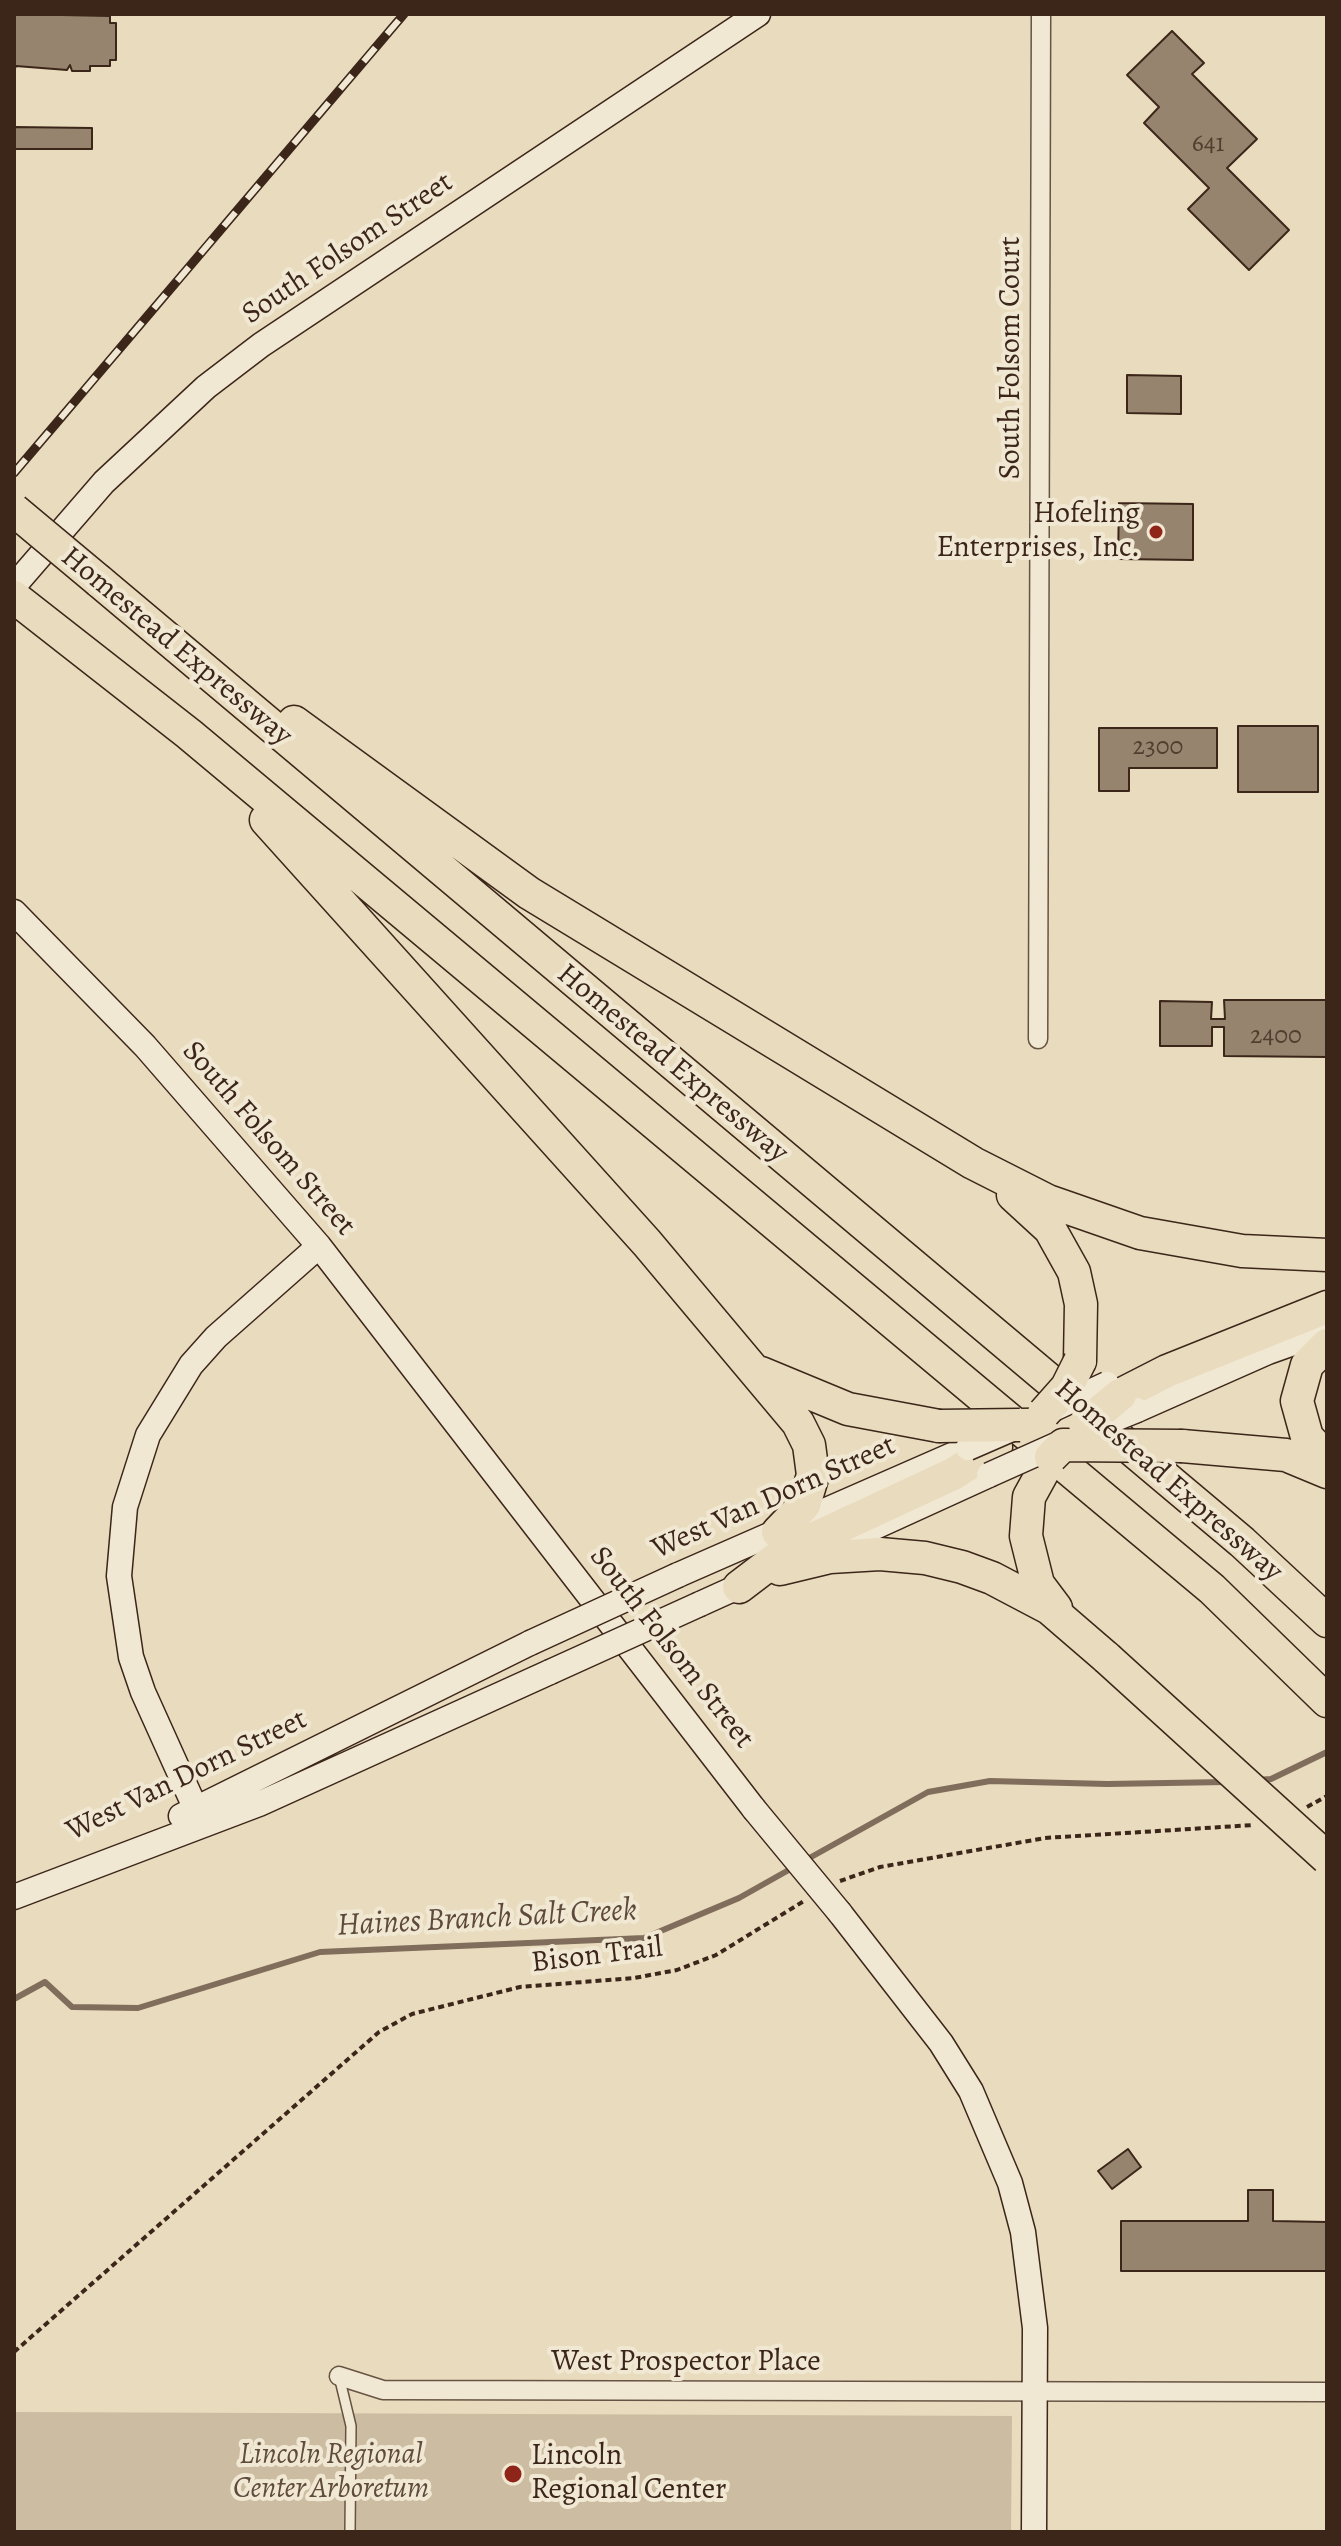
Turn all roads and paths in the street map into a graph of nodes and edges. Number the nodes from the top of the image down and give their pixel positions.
1 (758, 14) edge
2 (1041, 14) edge
3 (14, 510) edge
4 (99, 581) junction
5 (14, 586) edge
6 (14, 597) edge
7 (189, 734) junction
8 (14, 912) edge
9 (1038, 1039) dead end
10 (973, 1163) junction
11 (319, 1246) junction
12 (1327, 1255) edge
13 (1327, 1294) edge
14 (1327, 1307) edge
15 (1327, 1331) edge
16 (1327, 1345) edge
17 (741, 1355) junction
18 (1122, 1396) junction
19 (1031, 1421) junction
20 (1075, 1435) junction
21 (977, 1457) junction
22 (1327, 1458) edge
23 (1327, 1472) edge
24 (778, 1532) junction
25 (780, 1569) junction
26 (739, 1587) junction
27 (1327, 1621) edge
28 (1077, 1631) junction
29 (1327, 1701) edge
30 (1327, 1796) edge
31 (1304, 1809) dead end
32 (200, 1817) junction
33 (1266, 1821) dead end
34 (1327, 1858) edge
35 (836, 1883) dead end
36 (813, 1896) dead end
37 (14, 1897) edge
38 (14, 2352) edge
39 (339, 2376) joint
40 (1035, 2392) junction
41 (1327, 2392) edge
42 (350, 2532) edge
43 (1034, 2532) edge

1 - 5 main road, South Folsom Street
2 - 9 street, South Folsom Court
3 - 4 highway, Homestead Expressway, bridge
4 - 10 highway
4 - 27 highway, Homestead Expressway
6 - 7 highway, Homestead Expressway
7 - 17 highway
7 - 29 highway, Homestead Expressway
8 - 11 main road, South Folsom Street
10 - 12 highway
10 - 19 highway, bridge
11 - 32 main road
11 - 40 main road, South Folsom Street, bridge
13 - 18 main road
14 - 18 highway
15 - 18 main road
16 - 22 highway
17 - 19 highway, bridge
17 - 24 highway
18 - 19 main road, bridge
18 - 20 highway, bridge
19 - 20 highway
19 - 21 highway
20 - 21 highway
20 - 23 highway, bridge
20 - 28 highway, bridge
21 - 24 main road, West Van Dorn Street
21 - 25 main road, West Van Dorn Street
21 - 26 highway
24 - 32 main road, West Van Dorn Street, bridge
25 - 26 main road, West Van Dorn Street
25 - 28 highway
26 - 32 main road, West Van Dorn Street, bridge
28 - 34 highway, bridge
30 - 31 path
32 - 37 main road, West Van Dorn Street
33 - 35 path
36 - 38 path, Bison Trail
39 - 40 street, West Prospector Place
39 - 42 lane
40 - 41 street, West Prospector Place
40 - 43 main road, South Folsom Street

